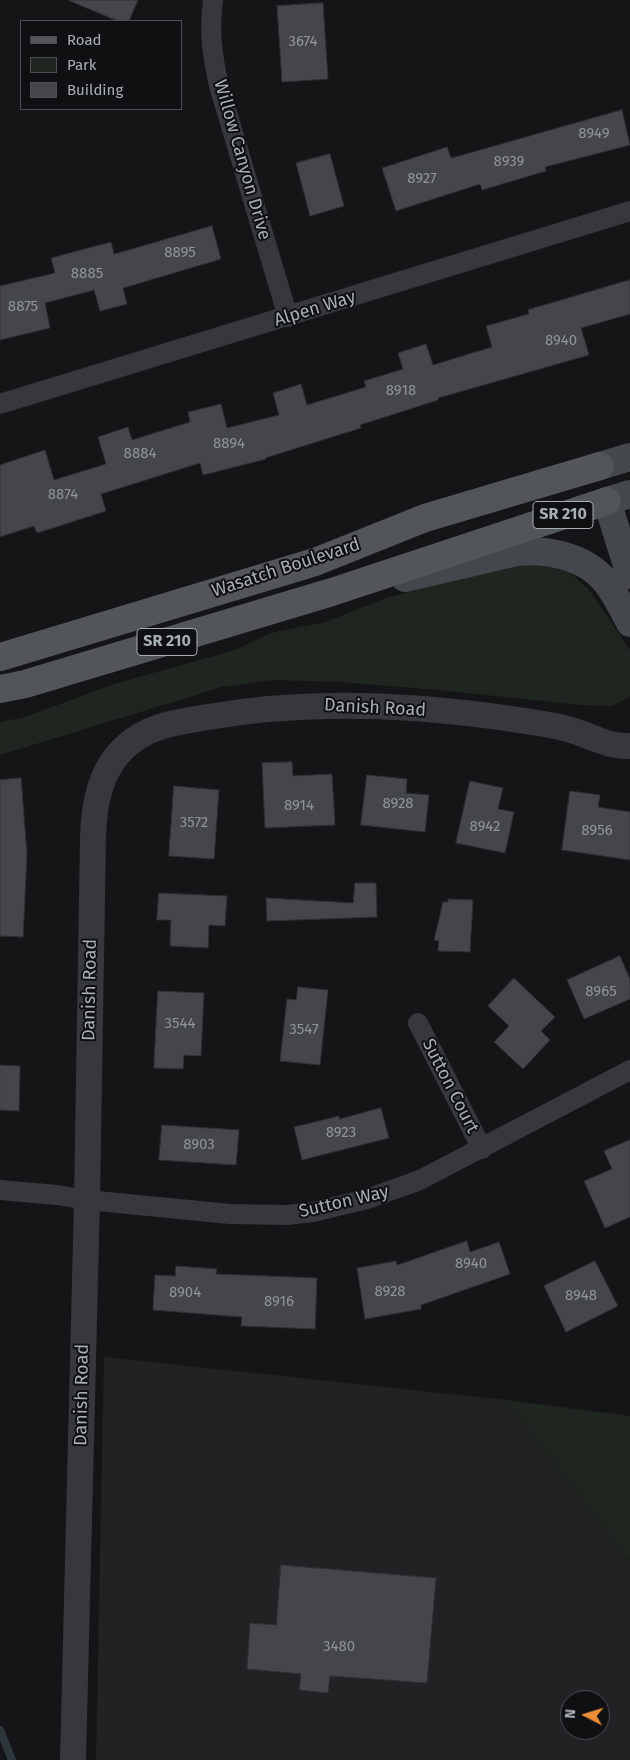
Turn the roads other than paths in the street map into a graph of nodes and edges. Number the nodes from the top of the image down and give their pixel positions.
1 (213, 0) edge
2 (630, 211) edge
3 (288, 317) junction
4 (0, 404) edge
5 (630, 456) edge
6 (619, 498) edge
7 (315, 562) junction
8 (630, 575) edge
9 (332, 592) junction
10 (630, 623) edge
11 (0, 657) edge
12 (0, 689) edge
13 (630, 746) edge
14 (418, 1023) dead end
15 (630, 1070) edge
16 (482, 1149) junction
17 (0, 1190) edge
18 (86, 1200) junction
19 (73, 1760) edge

1 - 3 street, Willow Canyon Drive
2 - 3 street, Alpen Way
3 - 4 street, Alpen Way
5 - 7 main road, Wasatch Boulevard / SR 210
6 - 7 main road
6 - 8 main road
6 - 9 main road, Wasatch Boulevard / SR 210
7 - 11 main road, Wasatch Boulevard / SR 210
9 - 10 main road, Wasatch Boulevard
9 - 12 main road, Wasatch Boulevard / SR 210
13 - 18 street, Danish Road
14 - 16 street, Sutton Court
15 - 16 street, Sutton Way
16 - 18 street, Sutton Way
17 - 18 street, Sutton Way
18 - 19 street, Danish Road

